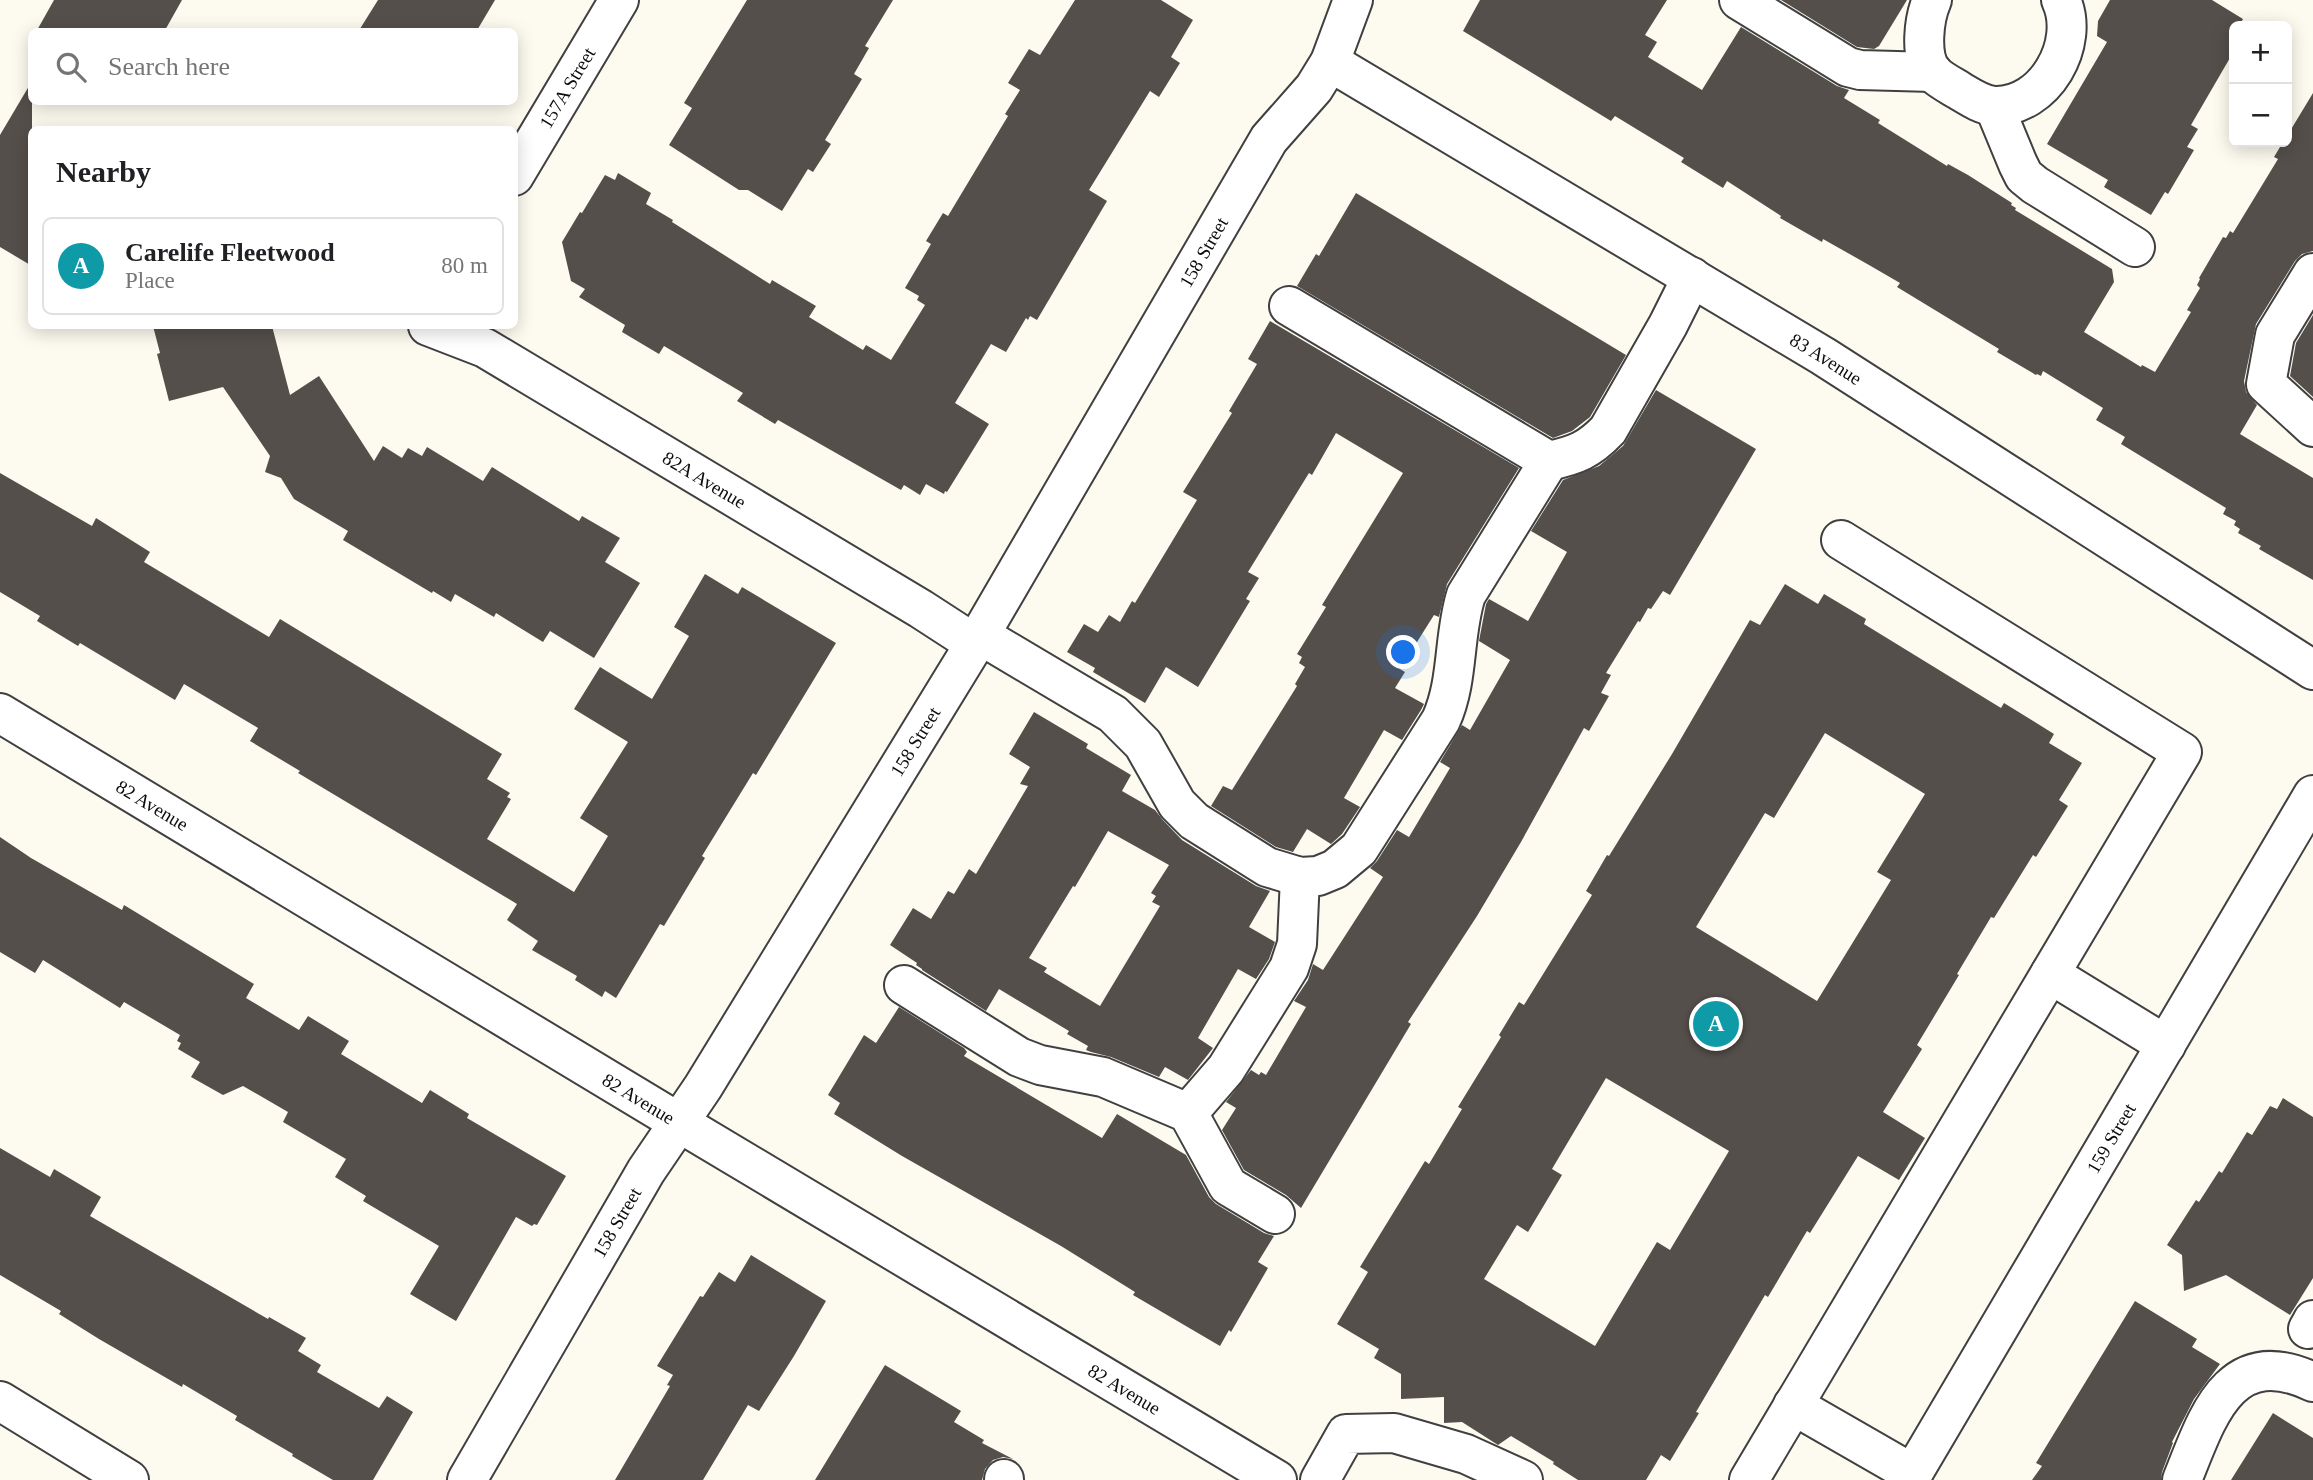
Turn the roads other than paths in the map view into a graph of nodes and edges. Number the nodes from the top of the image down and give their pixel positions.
1 (619, 0) edge
2 (1353, 0) edge
3 (1739, 0) edge
4 (1932, 0) edge
5 (2061, 0) edge
6 (1330, 62) junction
7 (1933, 72) junction
8 (1994, 106) junction
9 (518, 169) edge
10 (2135, 247) dead end
11 (2313, 273) edge
12 (1692, 277) junction
13 (1289, 306) dead end
14 (436, 329) edge
15 (2313, 428) edge
16 (1549, 461) junction
17 (1841, 540) dead end
18 (978, 640) junction
19 (2313, 670) edge
20 (0, 713) edge
21 (2313, 795) edge
22 (1300, 877) junction
23 (2050, 974) junction
24 (904, 985) dead end
25 (2166, 1045) junction
26 (1188, 1112) junction
27 (678, 1122) junction
28 (1275, 1214) dead end
29 (2313, 1382) edge
30 (0, 1401) edge
31 (1793, 1405) junction
32 (1911, 1477) edge
33 (129, 1480) edge
34 (467, 1480) edge
35 (1277, 1480) edge
36 (1320, 1480) edge
37 (1523, 1480) edge
38 (1749, 1480) edge
39 (2182, 1480) edge

1 - 9 street, 157A Street
2 - 6 street, 158 Street
3 - 7 street
4 - 7 street
5 - 8 street
6 - 12 street, 83 Avenue
6 - 18 street, 158 Street
7 - 8 street
8 - 10 street
11 - 15 street
12 - 16 street
12 - 19 street, 83 Avenue
13 - 16 street
14 - 18 street, 82A Avenue
16 - 22 street
17 - 23 street
18 - 22 street, 82A Avenue
18 - 27 street, 158 Street
20 - 27 street, 82 Avenue
21 - 25 street, 159 Street
22 - 26 street
23 - 25 street
23 - 31 street
24 - 26 street
25 - 32 street, 159 Street
26 - 28 street
27 - 34 street, 158 Street
27 - 35 street, 82 Avenue
29 - 39 street
30 - 33 street
31 - 32 street
31 - 38 street
36 - 37 street

